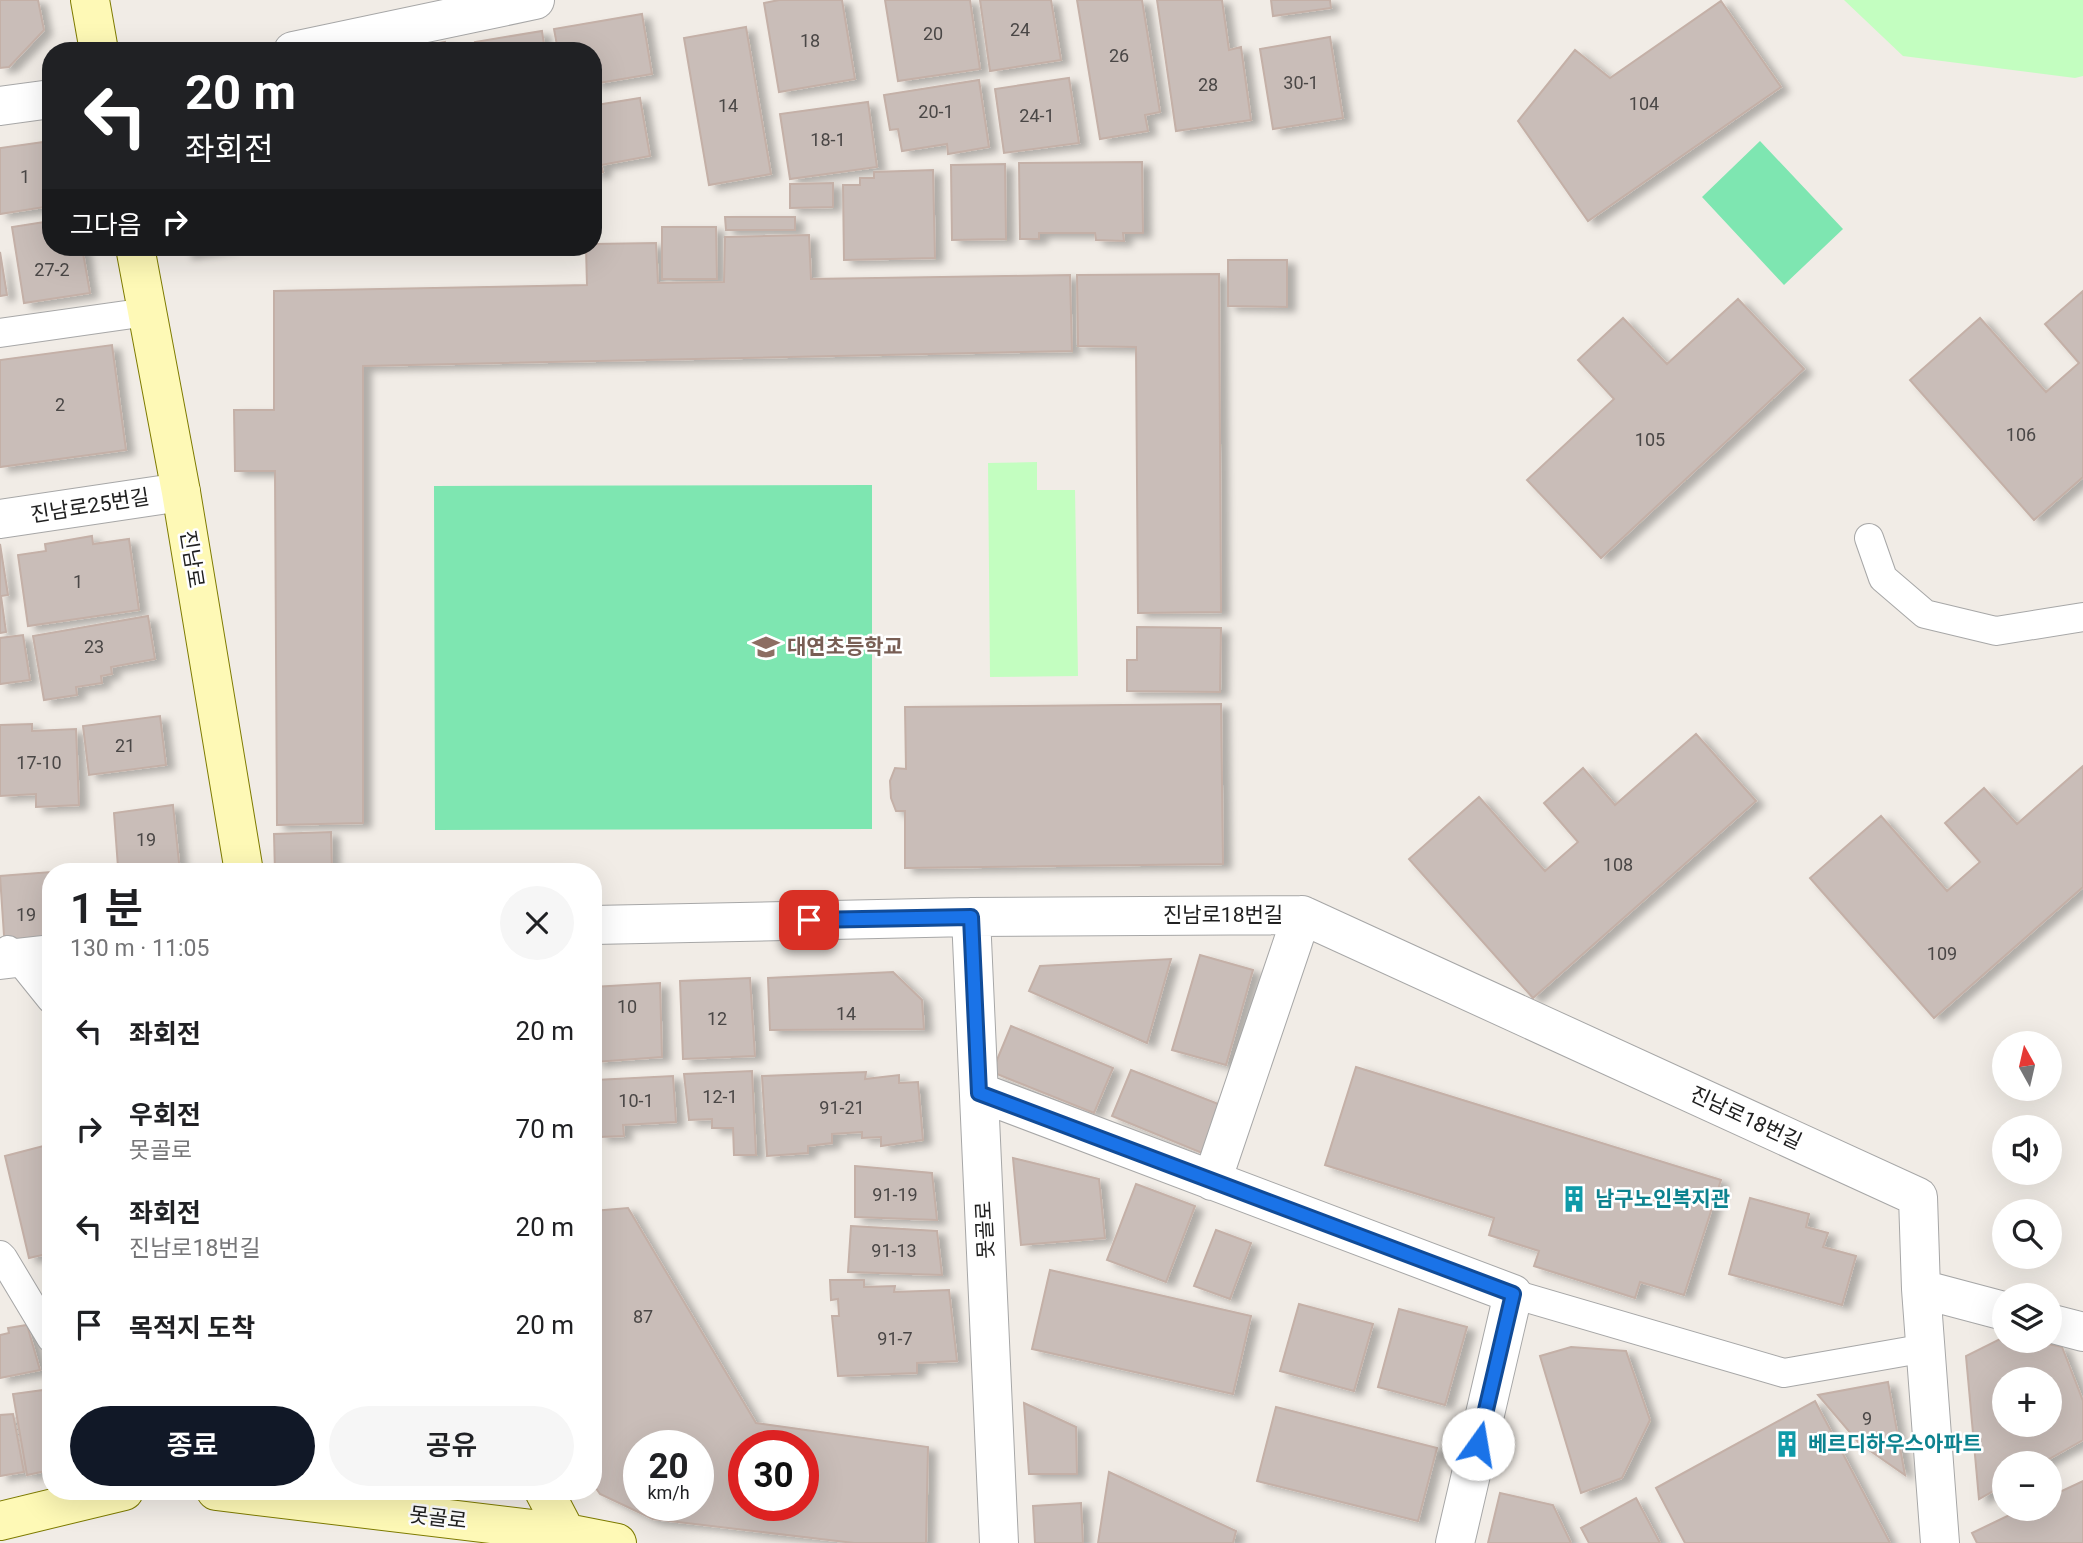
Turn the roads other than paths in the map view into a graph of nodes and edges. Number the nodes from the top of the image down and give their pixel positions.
1 (90, 0) edge
2 (535, 0) edge
3 (97, 42) edge
4 (336, 42) edge
5 (42, 100) edge
6 (0, 106) edge
7 (137, 256) edge
8 (147, 312) junction
9 (0, 333) edge
10 (181, 492) junction
11 (0, 519) edge
12 (1869, 538) dead end
13 (2083, 617) edge
14 (243, 863) edge
15 (1302, 915) junction
16 (971, 917) junction
17 (602, 925) edge
18 (17, 954) edge
19 (42, 987) edge
20 (979, 1093) junction
21 (1212, 1181) junction
22 (0, 1255) edge
23 (1921, 1289) junction
24 (1513, 1294) junction
25 (1992, 1308) edge
26 (42, 1323) edge
27 (2062, 1326) edge
28 (2083, 1332) edge
29 (1926, 1348) junction
30 (77, 1500) edge
31 (344, 1500) edge
32 (548, 1500) edge
33 (0, 1521) edge
34 (567, 1538) edge
35 (617, 1543) edge
36 (999, 1543) edge
37 (1455, 1543) edge
38 (1940, 1543) edge

1 - 3 main road
2 - 4 street
5 - 6 street
7 - 8 main road, 진남로
8 - 9 lane
8 - 10 main road, 진남로
10 - 11 street, 진남로25번길
10 - 14 main road, 진남로
12 - 13 lane
15 - 16 street, 진남로18번길
15 - 21 street
15 - 23 street, 진남로18번길
16 - 17 street, 진남로18번길
16 - 20 street, 못골로
18 - 19 lane
20 - 21 street
20 - 36 street, 못골로
21 - 24 street
22 - 26 lane
23 - 25 street
23 - 29 street
24 - 29 lane
24 - 37 street
27 - 28 street
29 - 38 street
30 - 33 main road
31 - 34 main road, 못골로
32 - 34 main road
34 - 35 main road, 못골로

